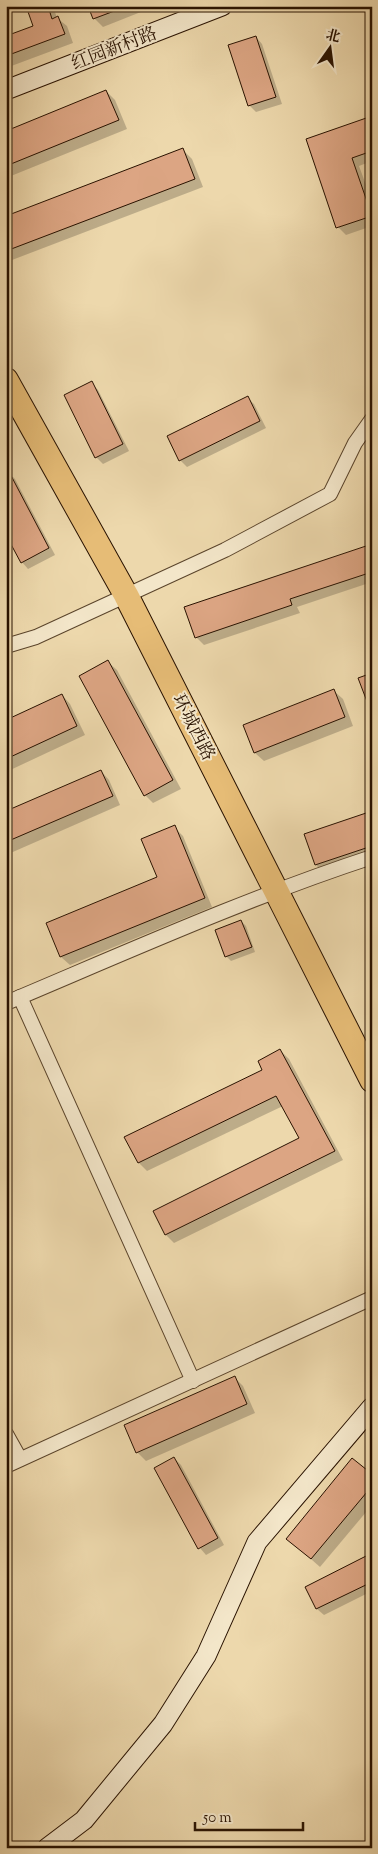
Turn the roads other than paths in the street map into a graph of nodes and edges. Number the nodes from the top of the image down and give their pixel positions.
1 (222, 6) edge
2 (6, 90) edge
3 (6, 380) edge
4 (372, 419) edge
5 (126, 595) junction
6 (6, 646) edge
7 (372, 857) edge
8 (278, 892) junction
9 (20, 997) junction
10 (6, 1003) edge
11 (372, 1080) edge
12 (372, 1298) edge
13 (193, 1381) junction
14 (372, 1407) edge
15 (6, 1434) edge
16 (20, 1459) junction
17 (6, 1466) edge
18 (47, 1848) edge

1 - 2 street, 红园新村路
3 - 5 highway, 环城西路
4 - 5 street
5 - 6 street
5 - 8 highway, 环城西路
7 - 8 street
8 - 9 street
8 - 11 highway, 环城西路
9 - 10 street
9 - 13 street
12 - 13 street
13 - 16 street
14 - 18 street
15 - 16 street
16 - 17 street

